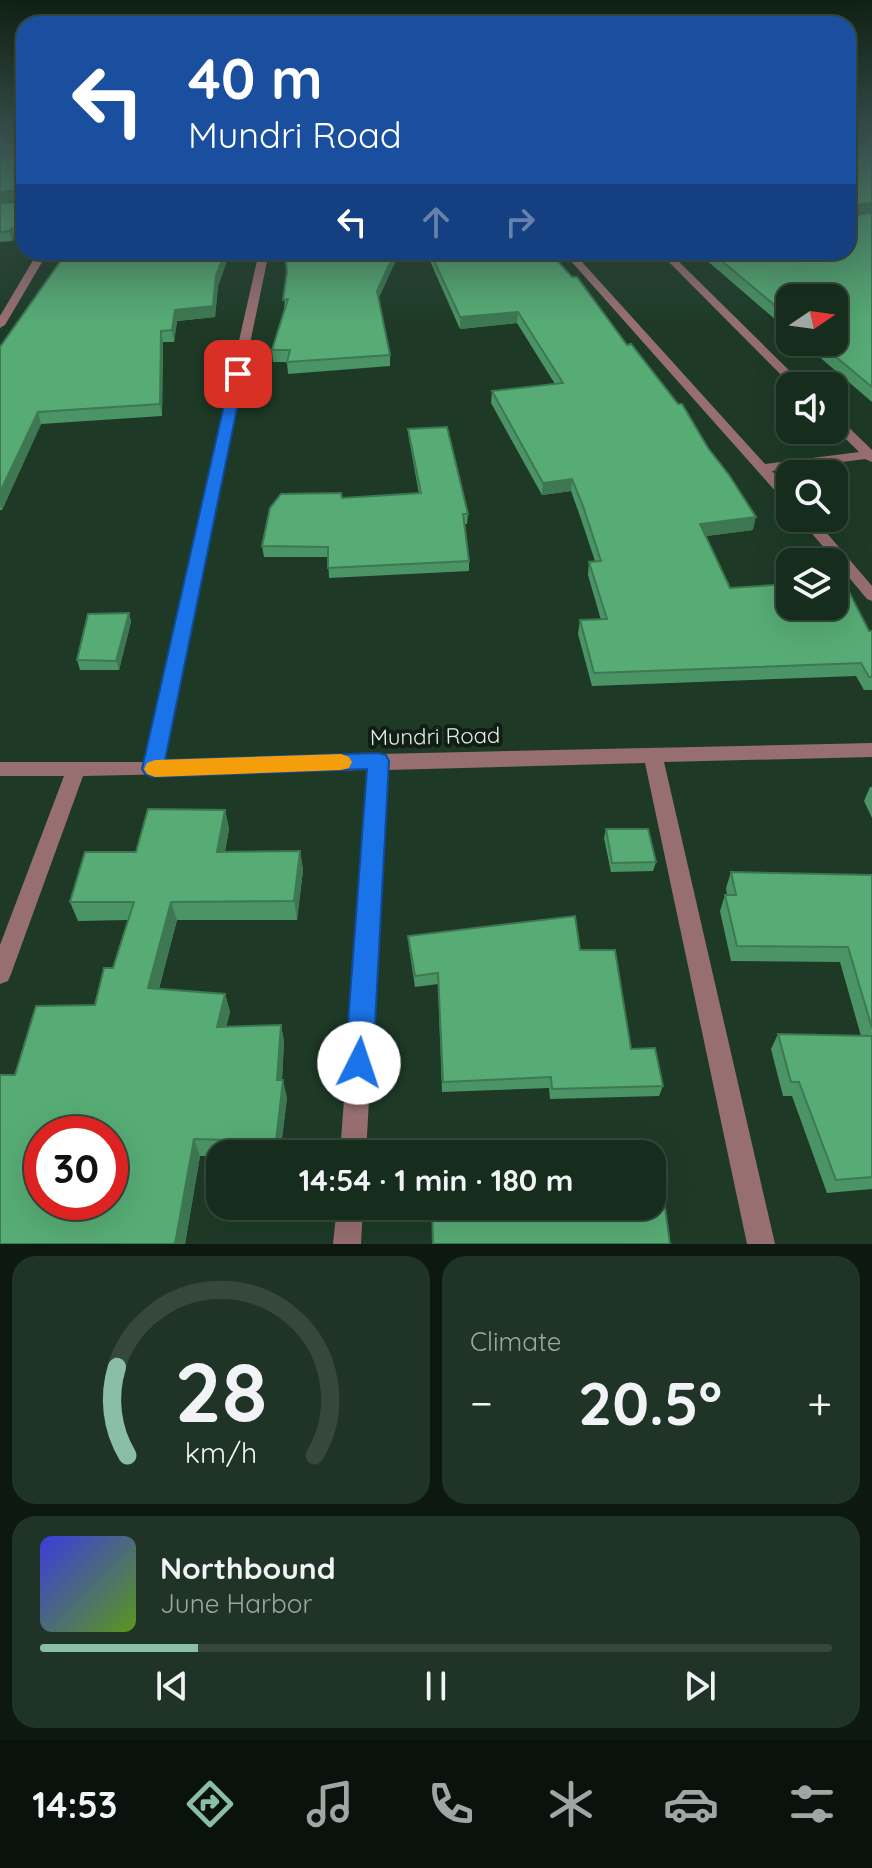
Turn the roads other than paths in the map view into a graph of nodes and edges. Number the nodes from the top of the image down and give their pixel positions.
1 (38, 260) edge
2 (262, 260) edge
3 (575, 260) edge
4 (672, 260) edge
5 (0, 325) edge
6 (785, 372) edge
7 (848, 433) edge
8 (871, 455) edge
9 (763, 468) junction
10 (776, 483) edge
11 (818, 532) edge
12 (872, 596) edge
13 (872, 750) edge
14 (653, 755) junction
15 (378, 761) junction
16 (0, 769) edge
17 (76, 769) junction
18 (152, 769) junction
19 (0, 974) edge
20 (354, 1140) edge
21 (349, 1220) edge
22 (347, 1244) edge
23 (761, 1244) edge

1 - 5 street
2 - 18 street
3 - 9 street
4 - 6 street
7 - 8 street
8 - 9 street
9 - 10 street
11 - 12 street
13 - 14 street, Mundri Road
14 - 15 street, Mundri Road
14 - 23 street
15 - 18 street, Mundri Road
15 - 20 street
16 - 17 street, Mundri Road
17 - 18 street, Mundri Road
17 - 19 street
21 - 22 street

